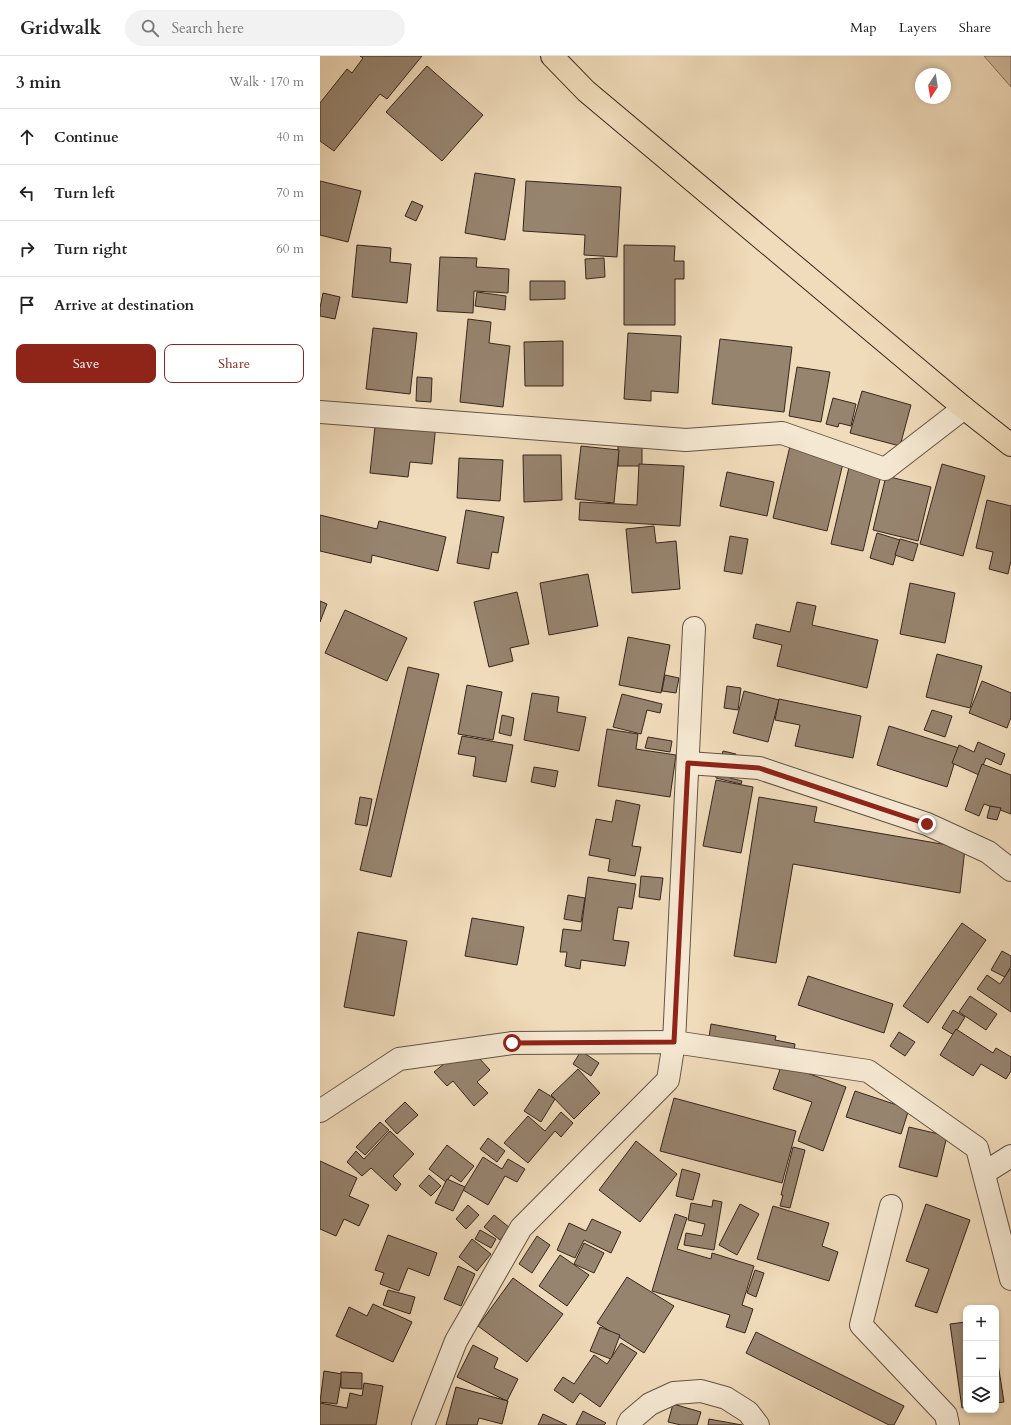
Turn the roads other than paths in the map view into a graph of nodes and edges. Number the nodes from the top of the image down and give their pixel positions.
1 (552, 56) edge
2 (964, 408) junction
3 (320, 412) edge
4 (1011, 445) edge
5 (694, 628) dead end
6 (688, 763) junction
7 (1011, 870) edge
8 (674, 1042) junction
9 (320, 1112) edge
10 (1011, 1156) edge
11 (984, 1173) junction
12 (891, 1206) dead end
13 (1011, 1279) edge
14 (423, 1425) edge
15 (628, 1425) edge
16 (758, 1425) edge
17 (948, 1425) edge

1 - 2 main road
2 - 3 street
2 - 4 main road
5 - 6 street
6 - 7 street
6 - 8 street
8 - 9 street
8 - 11 street
8 - 14 street
10 - 11 street
11 - 13 street
12 - 17 street
15 - 16 street

